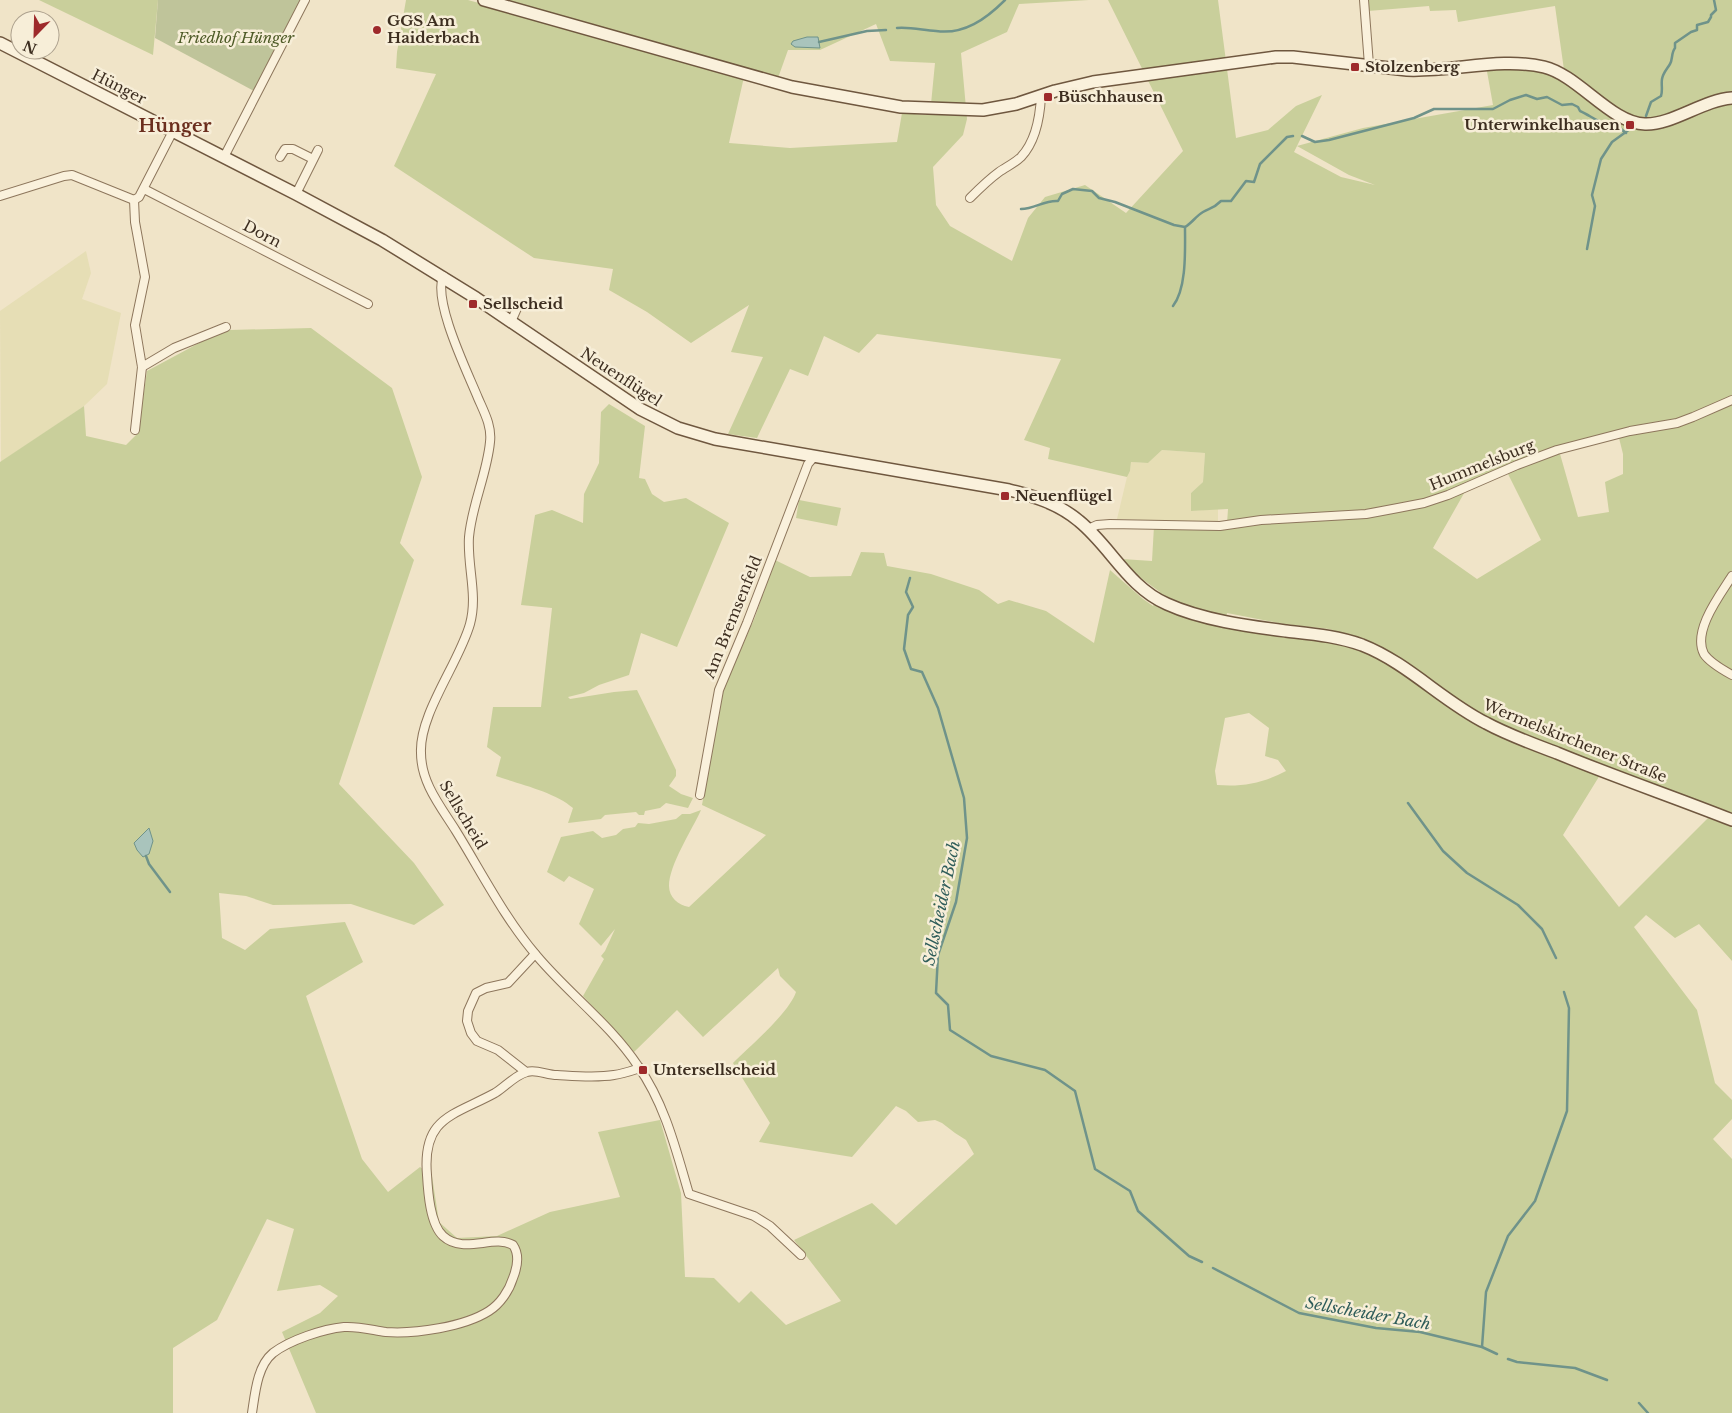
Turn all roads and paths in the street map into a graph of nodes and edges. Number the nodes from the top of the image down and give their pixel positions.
1 (305, 0) edge
2 (484, 0) edge
3 (1364, 0) edge
4 (0, 43) edge
5 (1368, 65) junction
6 (1041, 96) junction
7 (1732, 98) edge
8 (173, 131) junction
9 (318, 150) dead end
10 (224, 157) junction
11 (280, 157) dead end
12 (313, 159) junction
13 (144, 188) junction
14 (296, 194) junction
15 (0, 196) edge
16 (970, 198) dead end
17 (134, 200) junction
18 (443, 276) junction
19 (368, 304) dead end
20 (518, 306) dead end
21 (511, 322) junction
22 (226, 327) dead end
23 (142, 367) junction
24 (1732, 400) edge
25 (135, 430) dead end
26 (814, 457) junction
27 (1088, 528) junction
28 (1115, 560) joint
29 (1732, 576) edge
30 (1732, 675) edge
31 (700, 795) dead end
32 (1732, 820) edge
33 (535, 954) junction
34 (640, 1068) junction
35 (526, 1072) junction
36 (801, 1255) dead end
37 (252, 1413) edge

1 - 10 street
2 - 6 main road
3 - 5 street
4 - 8 main road, Hünger
5 - 6 main road
5 - 7 main road
6 - 16 street
8 - 10 main road, Hünger
8 - 13 street
9 - 12 street
10 - 14 main road, Hünger
11 - 12 street
12 - 14 street
13 - 17 street
13 - 19 street, Dorn
14 - 18 main road, Hünger
15 - 17 street
17 - 23 street
18 - 21 main road, Neuenflügel
18 - 33 street, Sellscheid
20 - 21 street
21 - 26 main road, Neuenflügel
22 - 23 street
23 - 25 street
24 - 27 street, Hummelsburg
26 - 27 main road, Neuenflügel
26 - 31 street, Am Bremsenfeld
27 - 28 main road, Neuenflügel
28 - 32 main road, Wermelskirchener Straße
29 - 30 street
33 - 34 street, Sellscheid
33 - 35 street
34 - 35 street
34 - 36 street, Sellscheid
35 - 37 street

